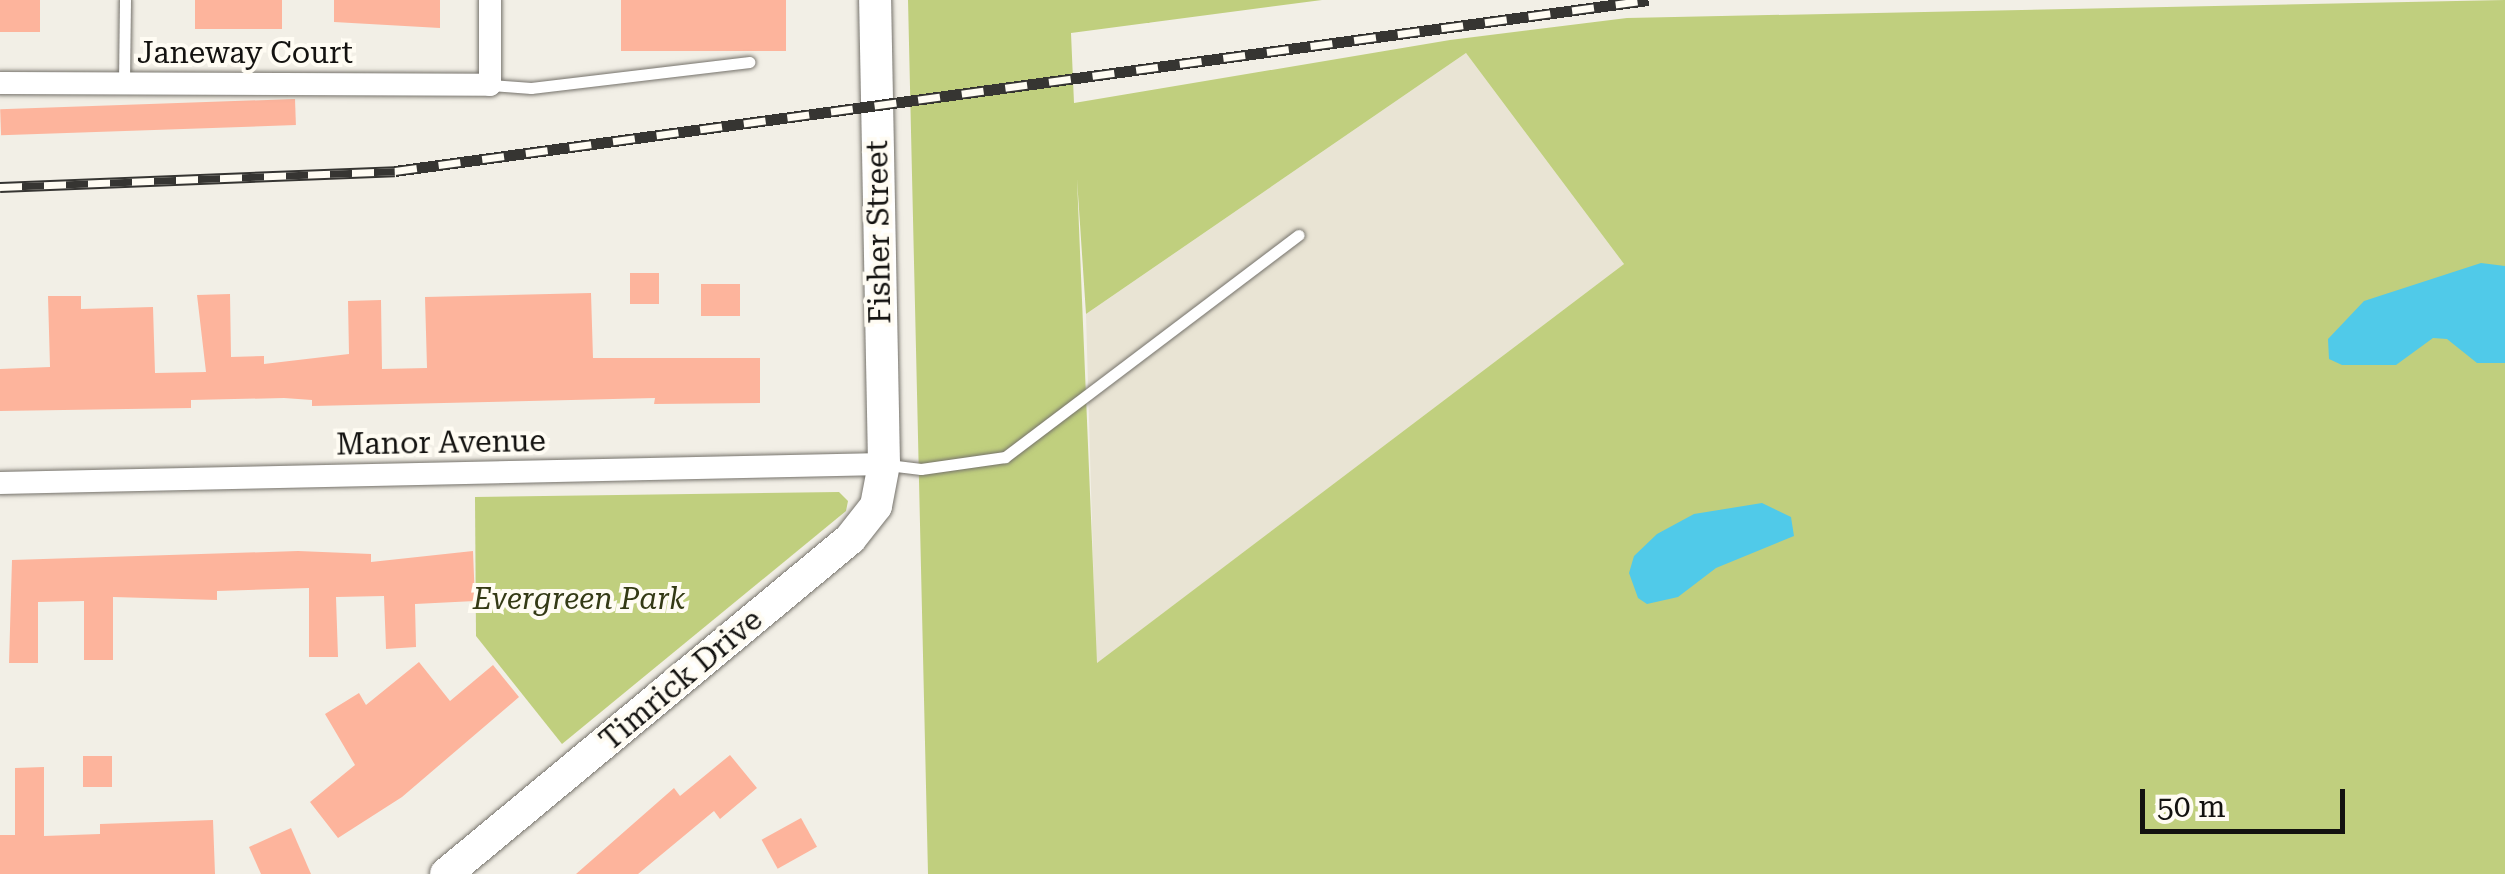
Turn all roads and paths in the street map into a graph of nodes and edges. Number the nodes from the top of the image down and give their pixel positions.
1 (125, 0) edge
2 (490, 0) edge
3 (875, 0) edge
4 (749, 62) dead end
5 (124, 82) junction
6 (0, 83) edge
7 (490, 84) junction
8 (1299, 235) dead end
9 (884, 464) junction
10 (0, 483) edge
11 (446, 874) edge

1 - 5 lane
2 - 7 street
3 - 9 street, Fisher Street
4 - 7 lane
5 - 6 street, Janeway Court
5 - 7 street, Janeway Court
8 - 9 lane
9 - 10 street, Manor Avenue
9 - 11 street, Timrick Drive

